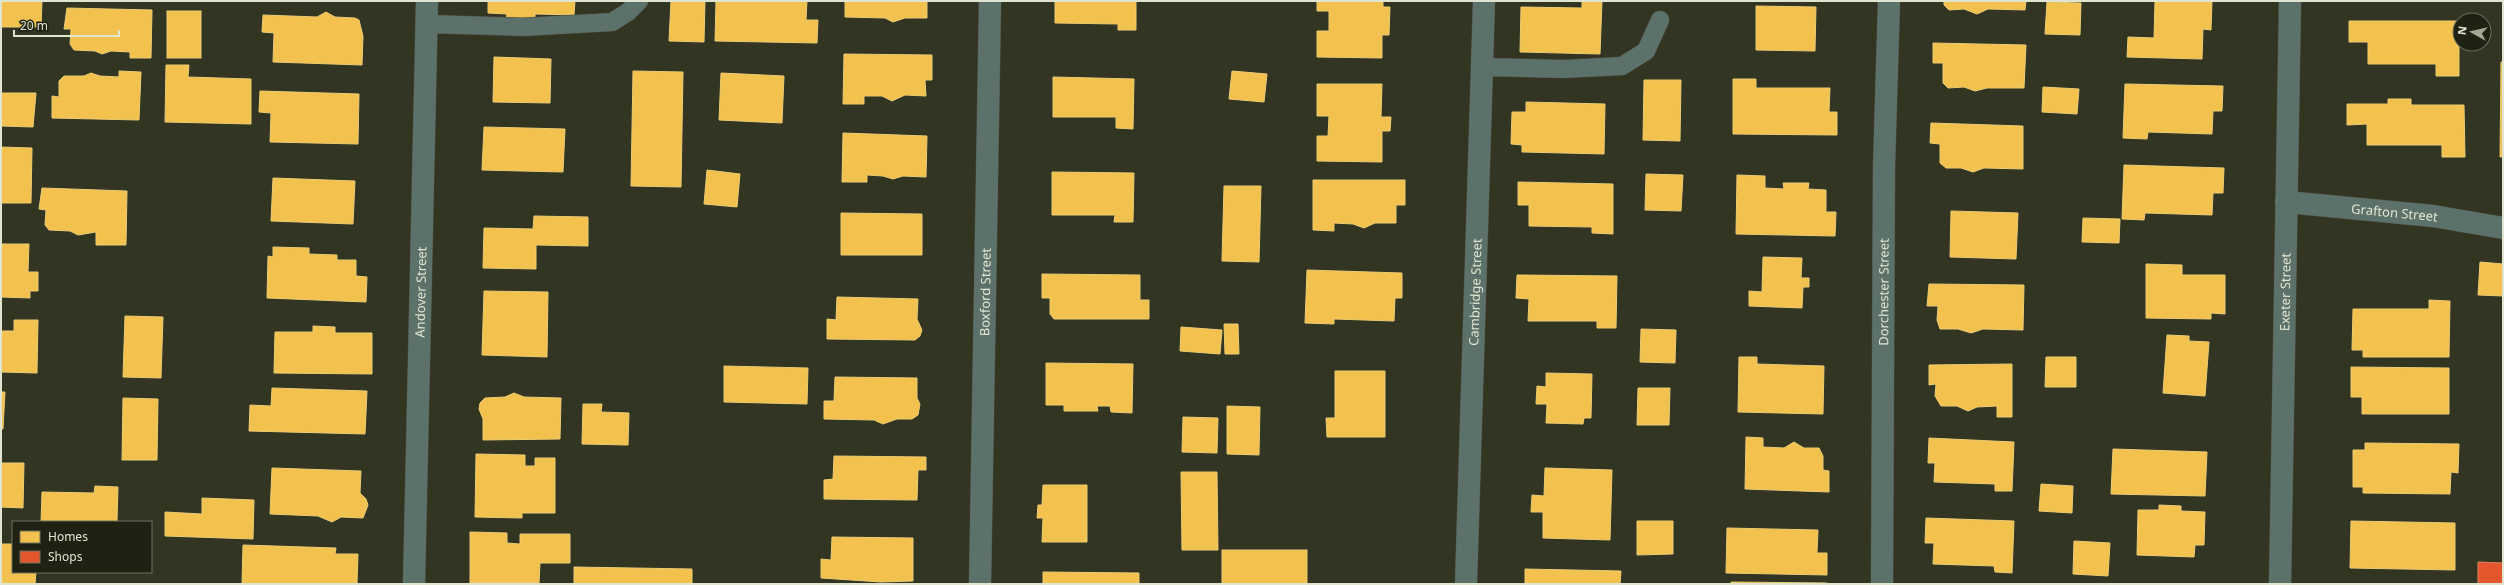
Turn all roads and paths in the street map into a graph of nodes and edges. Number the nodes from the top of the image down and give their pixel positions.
1 (427, 1) edge
2 (639, 1) edge
3 (990, 1) edge
4 (1484, 1) edge
5 (1889, 1) edge
6 (2290, 1) edge
7 (1660, 20) dead end
8 (427, 24) junction
9 (1482, 67) junction
10 (2286, 202) junction
11 (2503, 228) edge
12 (414, 584) edge
13 (980, 584) edge
14 (1466, 584) edge
15 (1882, 584) edge
16 (2280, 584) edge

1 - 8 street, Andover Street
2 - 8 lane
3 - 13 street, Boxford Street
4 - 9 street, Cambridge Street
5 - 15 street, Dorchester Street
6 - 10 street, Exeter Street
7 - 9 lane
8 - 12 street, Andover Street
9 - 14 street, Cambridge Street
10 - 11 street, Grafton Street
10 - 16 street, Exeter Street

